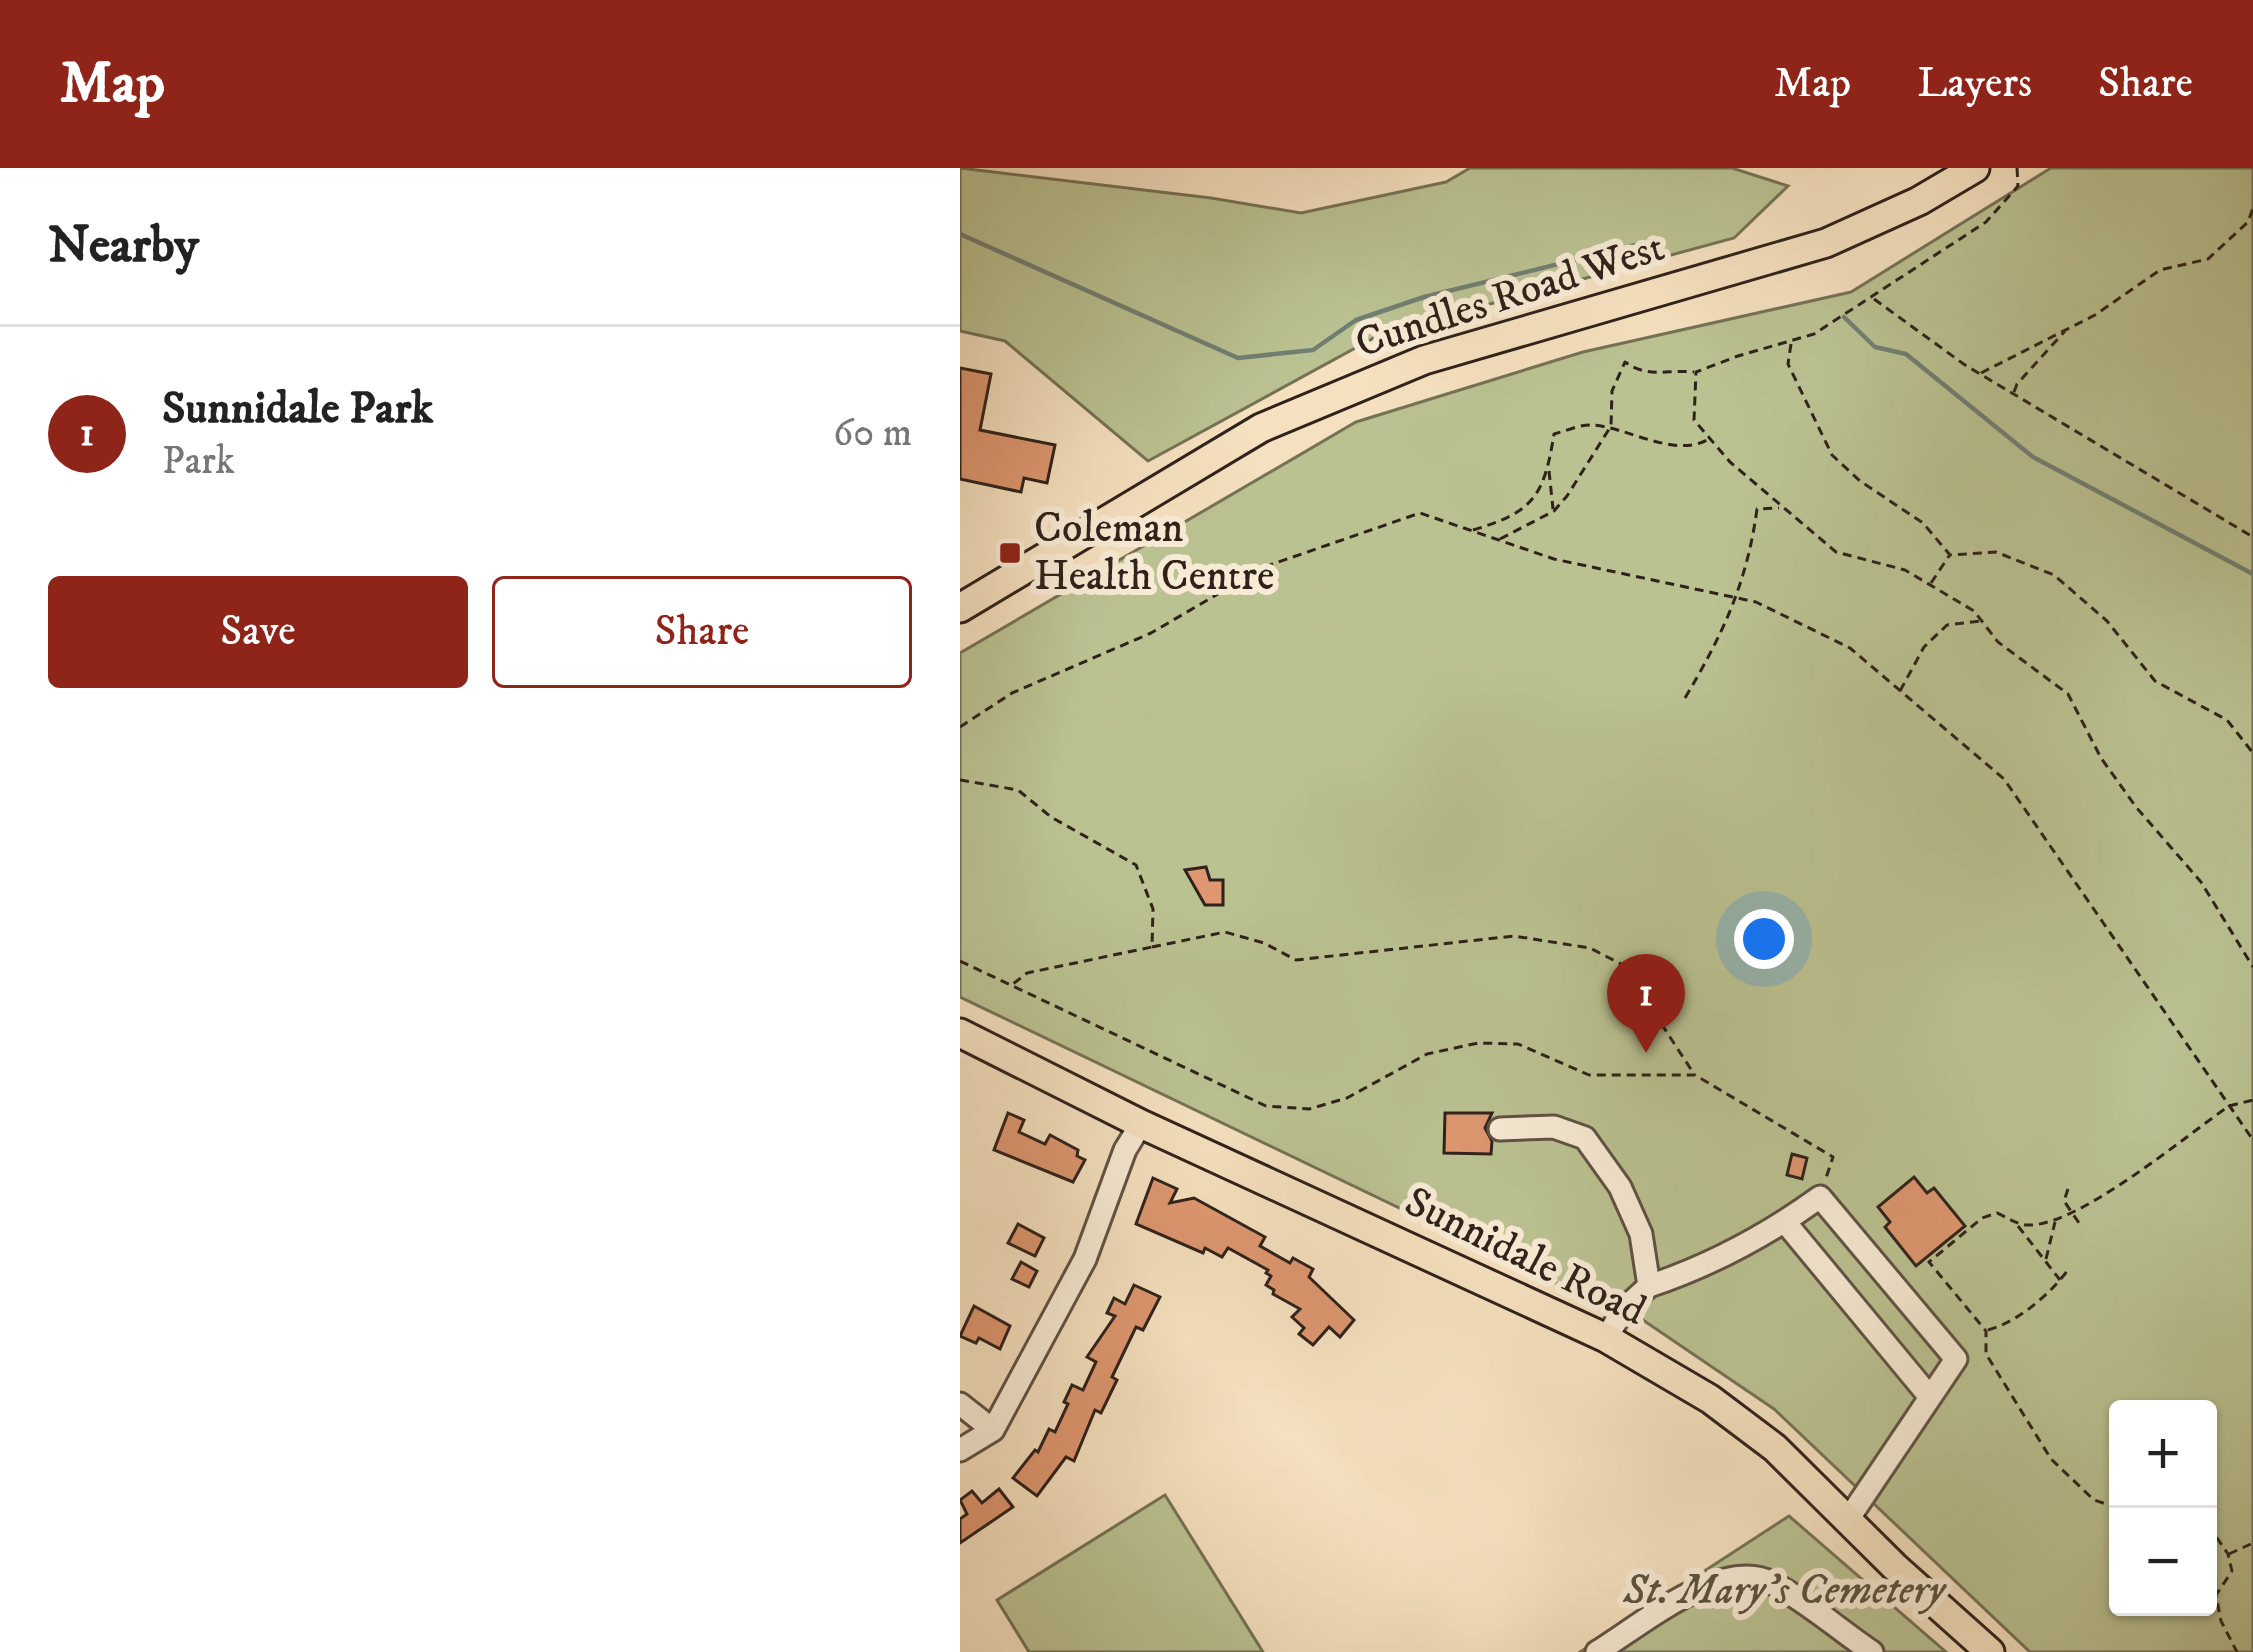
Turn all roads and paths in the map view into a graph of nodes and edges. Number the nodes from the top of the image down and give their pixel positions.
1 (1976, 168) edge
2 (2017, 168) edge
3 (2253, 208) edge
4 (1873, 298) junction
5 (2066, 329) junction
6 (1791, 342) junction
7 (1696, 372) junction
8 (1979, 374) junction
9 (2014, 394) junction
10 (1609, 430) junction
11 (1709, 437) junction
12 (1549, 469) junction
13 (1782, 508) junction
14 (1554, 511) junction
15 (1471, 531) junction
16 (2253, 537) edge
17 (1498, 540) junction
18 (1950, 554) junction
19 (1930, 585) junction
20 (1738, 598) junction
21 (960, 608) edge
22 (1982, 621) junction
23 (1900, 691) junction
24 (1685, 698) dead end
25 (960, 727) edge
26 (2253, 753) edge
27 (960, 780) edge
28 (1152, 947) junction
29 (960, 961) edge
30 (2253, 967) edge
31 (1011, 985) junction
32 (960, 1034) edge
33 (1695, 1075) junction
34 (2253, 1100) edge
35 (2229, 1106) junction
36 (1141, 1124) junction
37 (1499, 1129) dead end
38 (2253, 1140) edge
39 (2068, 1189) dead end
40 (1820, 1197) junction
41 (2072, 1214) junction
42 (2056, 1220) junction
43 (1785, 1222) junction
44 (2079, 1223) dead end
45 (2017, 1225) junction
46 (2045, 1262) junction
47 (2068, 1270) dead end
48 (2060, 1280) junction
49 (1649, 1286) junction
50 (1986, 1331) junction
51 (1606, 1338) junction
52 (1929, 1396) junction
53 (960, 1404) edge
54 (993, 1430) junction
55 (960, 1450) edge
56 (2109, 1505) edge
57 (1849, 1518) junction
58 (2217, 1538) edge
59 (2253, 1543) edge
60 (2228, 1554) junction
61 (1976, 1647) edge
62 (1598, 1652) edge
63 (1872, 1652) edge
64 (2237, 1652) edge

1 - 21 main road, Cundles Road West
2 - 4 path
3 - 5 path
4 - 6 path
4 - 8 path
5 - 8 path
5 - 9 path
6 - 7 path
6 - 18 path
7 - 10 path
7 - 11 path
8 - 9 path
9 - 16 path
10 - 11 path
10 - 12 path
10 - 14 path
11 - 13 path
12 - 14 path
12 - 15 path
13 - 19 path
13 - 20 path
14 - 17 path
15 - 17 path
15 - 25 path
17 - 20 path
18 - 19 path
18 - 26 path
19 - 22 path
20 - 23 path
20 - 24 path
22 - 23 path
22 - 30 path
23 - 35 path
27 - 28 path
28 - 31 path
28 - 33 path
29 - 31 path
31 - 33 path
32 - 36 main road, Sunnidale Road
33 - 40 path
34 - 35 path
35 - 38 path
35 - 41 path
36 - 51 main road, Sunnidale Road
36 - 54 street
37 - 49 street
39 - 41 path
40 - 43 street
40 - 52 street
41 - 42 path
41 - 44 path
42 - 45 path
42 - 46 path
43 - 49 street
43 - 52 street
45 - 46 path
45 - 50 path
46 - 48 path
47 - 48 path
48 - 50 path
49 - 51 street
50 - 56 path
51 - 57 main road, Sunnidale Road
52 - 57 street
53 - 54 street
54 - 55 street
57 - 61 main road, Sunnidale Road
58 - 60 path
59 - 60 path
60 - 64 path
62 - 63 street

